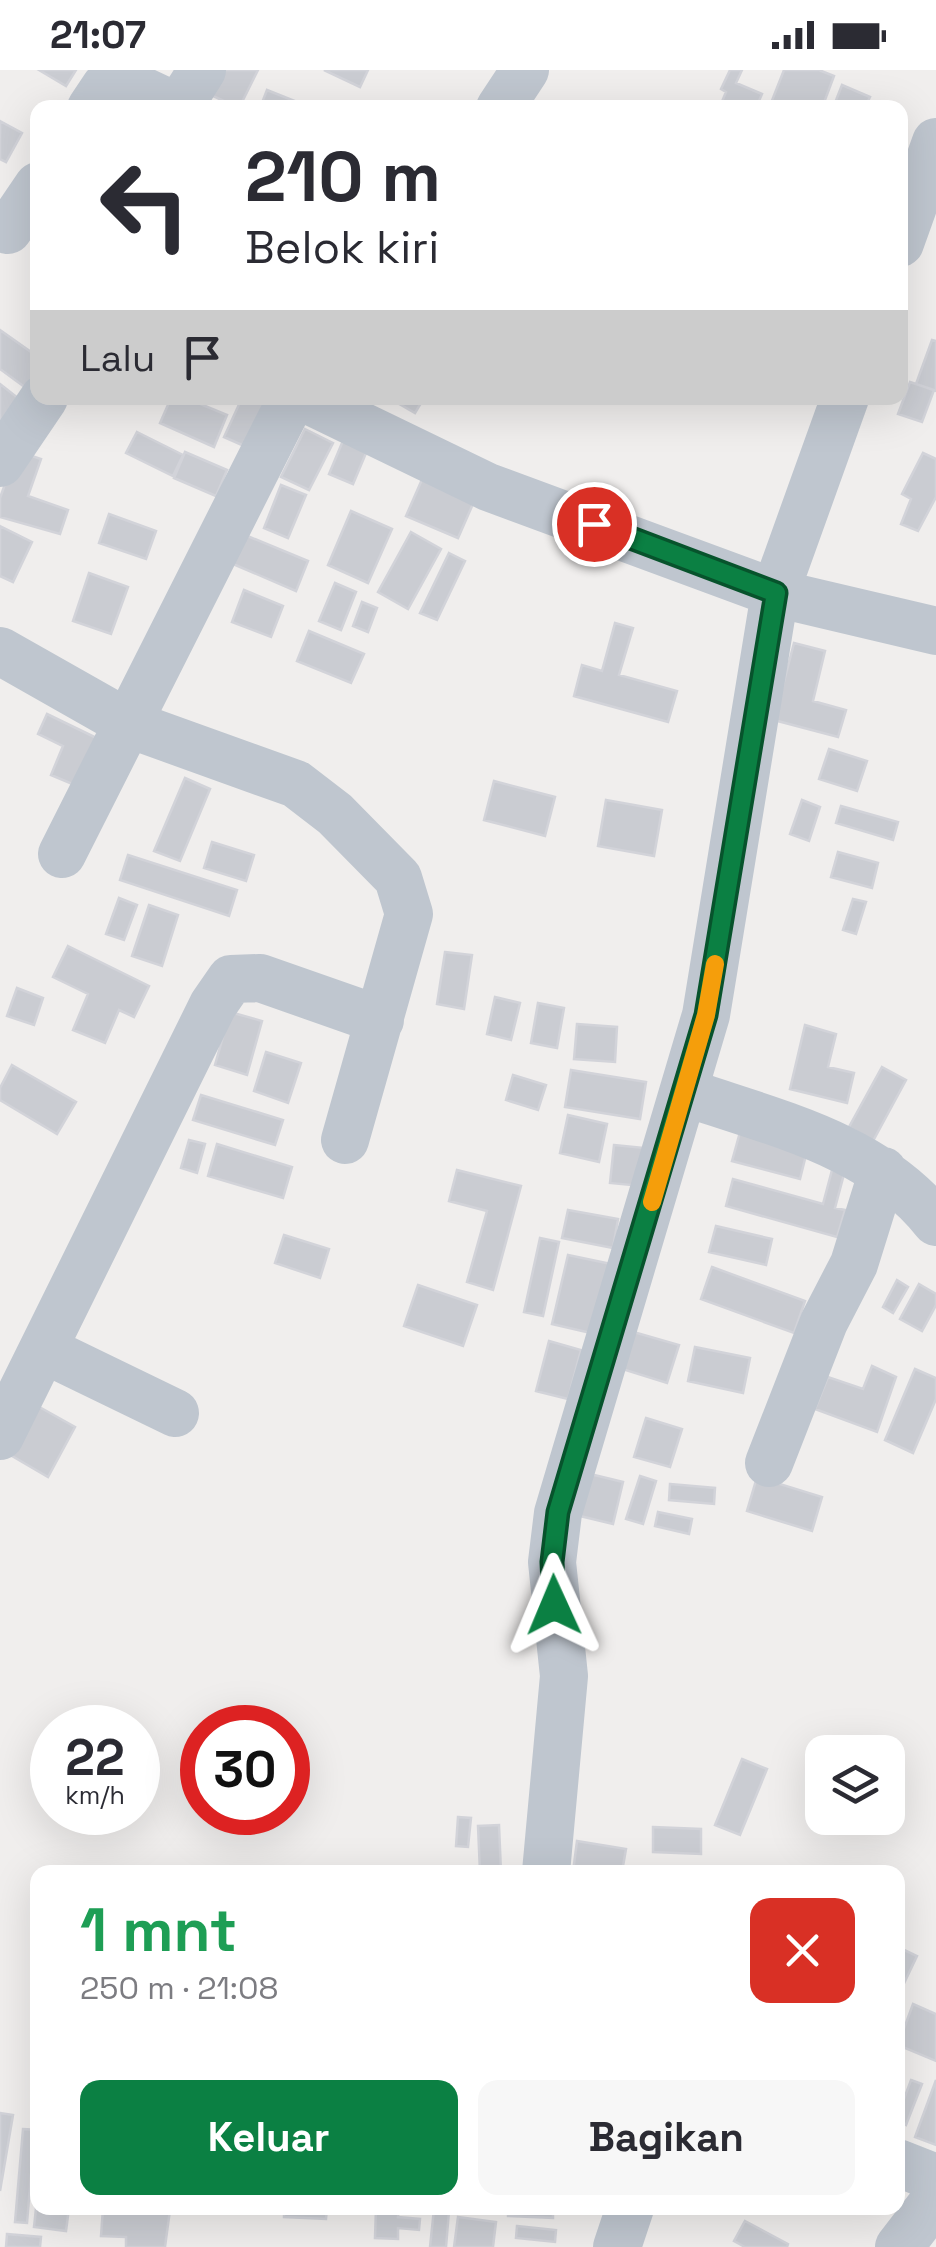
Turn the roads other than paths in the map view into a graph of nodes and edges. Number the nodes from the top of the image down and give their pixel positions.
1 (202, 70) edge
2 (526, 70) edge
3 (96, 100) edge
4 (162, 100) edge
5 (183, 100) edge
6 (505, 100) edge
7 (936, 142) edge
8 (30, 203) edge
9 (908, 221) edge
10 (15, 234) edge
11 (39, 405) edge
12 (288, 405) edge
13 (318, 405) edge
14 (843, 405) edge
15 (0, 463) edge
16 (776, 593) junction
17 (936, 632) edge
18 (0, 651) edge
19 (129, 724) junction
20 (62, 854) dead end
21 (380, 1020) junction
22 (685, 1092) junction
23 (345, 1140) dead end
24 (883, 1171) junction
25 (936, 1222) edge
26 (43, 1349) junction
27 (175, 1413) dead end
28 (0, 1436) edge
29 (769, 1462) dead end
30 (547, 1865) edge
31 (905, 2166) edge
32 (936, 2178) edge
33 (936, 2198) edge
34 (628, 2215) edge
35 (617, 2247) edge
36 (899, 2247) edge

1 - 5 street
2 - 6 street
3 - 4 street
7 - 9 street
8 - 10 street
11 - 15 street
12 - 19 street
13 - 16 street
14 - 16 street
16 - 17 street
16 - 22 street
18 - 19 street
19 - 20 street
19 - 21 street
21 - 23 street
21 - 26 street
22 - 24 street
22 - 30 street
24 - 25 street
24 - 29 street
26 - 27 street
26 - 28 street
31 - 32 street
33 - 36 street
34 - 35 street

